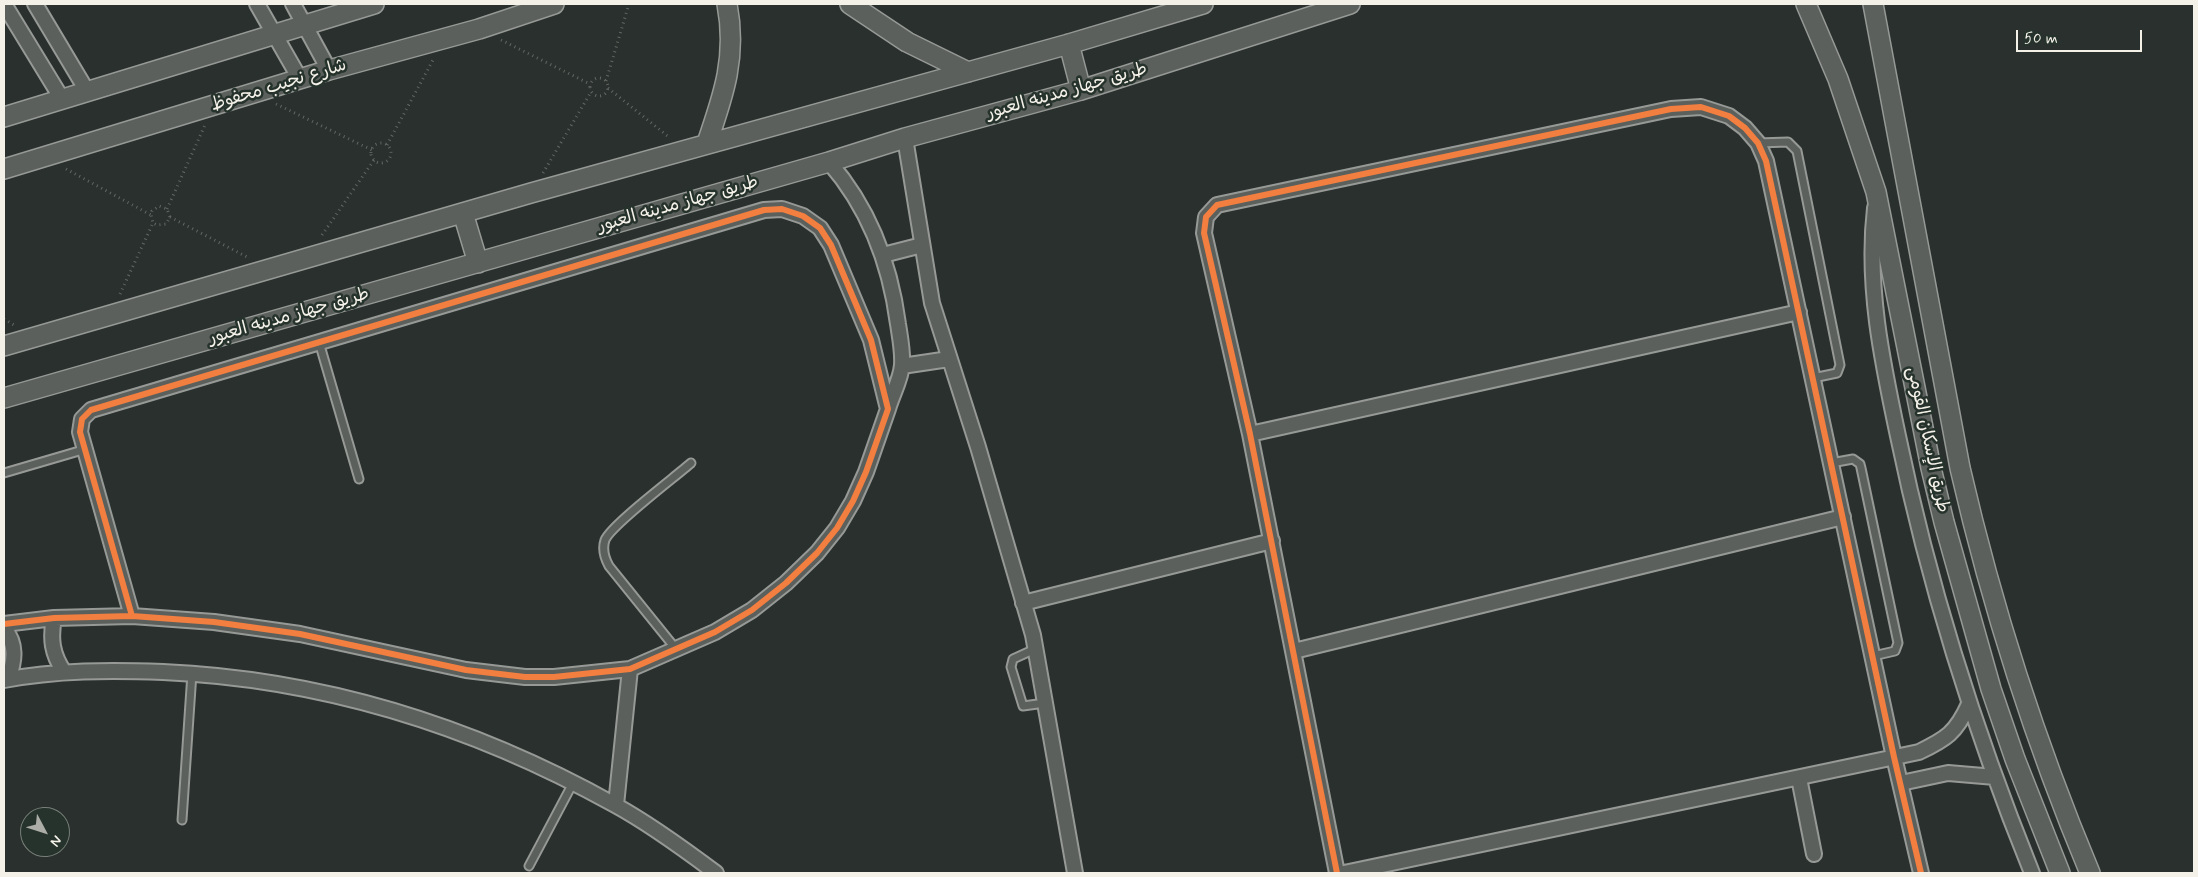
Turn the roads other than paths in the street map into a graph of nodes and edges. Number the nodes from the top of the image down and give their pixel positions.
1 (4, 4) edge
2 (35, 4) edge
3 (257, 4) edge
4 (293, 4) edge
5 (374, 4) edge
6 (554, 4) edge
7 (727, 4) edge
8 (850, 4) edge
9 (1203, 4) edge
10 (1350, 4) edge
11 (1806, 4) edge
12 (1873, 4) edge
13 (305, 24) junction
14 (274, 34) junction
15 (1069, 44) junction
16 (329, 70) junction
17 (968, 72) junction
18 (300, 79) junction
19 (1081, 90) junction
20 (87, 92) junction
21 (62, 99) junction
22 (4, 117) edge
23 (905, 138) junction
24 (707, 142) junction
25 (1758, 143) junction
26 (829, 162) junction
27 (4, 169) edge
28 (1876, 192) junction
29 (463, 213) junction
30 (922, 245) junction
31 (883, 255) junction
32 (478, 263) junction
33 (1799, 312) junction
34 (319, 342) junction
35 (4, 346) edge
36 (949, 358) junction
37 (902, 366) junction
38 (1813, 378) junction
39 (4, 398) edge
40 (888, 409) junction
41 (1250, 434) junction
42 (86, 449) junction
43 (691, 463) dead end
44 (1831, 463) junction
45 (4, 473) edge
46 (359, 479) dead end
47 (1843, 517) junction
48 (1272, 541) junction
49 (1023, 603) junction
50 (132, 616) junction
51 (54, 618) junction
52 (4, 624) edge
53 (4, 628) edge
54 (676, 649) junction
55 (1035, 649) junction
56 (1294, 651) junction
57 (1872, 656) junction
58 (630, 669) junction
59 (64, 672) junction
60 (192, 673) junction
61 (6, 679) edge
62 (1045, 703) junction
63 (1969, 704) junction
64 (1894, 757) junction
65 (1996, 777) junction
66 (1799, 778) junction
67 (573, 783) junction
68 (1901, 783) junction
69 (616, 805) junction
70 (182, 820) dead end
71 (1814, 854) dead end
72 (528, 866) dead end
73 (716, 873) edge
74 (1075, 873) edge
75 (1337, 873) edge
76 (1344, 873) edge
77 (1921, 873) edge
78 (2032, 873) edge
79 (2060, 873) edge
80 (2090, 873) edge

1 - 21 street
2 - 20 street
3 - 14 street
4 - 13 street
5 - 13 main road
6 - 16 main road, شارع نجيب محفوظ
7 - 24 main road
8 - 17 main road
9 - 15 main road
10 - 19 main road, طريق جهاز مدينه العبور
11 - 28 main road, طريق الإسكان القومى
12 - 80 main road, طريق الإسكان القومى
13 - 14 main road
13 - 16 street
14 - 18 street
14 - 20 main road
15 - 17 main road
15 - 19 main road
16 - 18 main road, شارع نجيب محفوظ
17 - 24 main road
18 - 27 main road, شارع نجيب محفوظ
19 - 23 main road, طريق جهاز مدينه العبور
20 - 21 main road
21 - 22 main road
23 - 26 main road, طريق جهاز مدينه العبور
23 - 30 street
24 - 29 main road
25 - 33 street
25 - 38 lane
25 - 41 street
26 - 31 street
26 - 32 main road, طريق جهاز مدينه العبور
28 - 63 street
28 - 79 main road, طريق الإسكان القومى
29 - 32 main road
29 - 35 main road
30 - 31 street
30 - 36 street
31 - 37 street
32 - 39 main road, طريق جهاز مدينه العبور
33 - 38 street
33 - 41 street
34 - 40 street
34 - 42 street
34 - 46 lane
36 - 37 street
36 - 49 street
37 - 40 street
38 - 44 street
40 - 54 street
41 - 48 street
42 - 45 lane
42 - 50 street
43 - 54 lane
44 - 47 street
44 - 57 lane
47 - 56 street
47 - 57 street
48 - 49 street
48 - 56 street
49 - 55 street
50 - 51 street
50 - 58 street
51 - 52 street
51 - 59 street
53 - 61 street
54 - 58 street
55 - 62 street
55 - 62 lane
56 - 75 street
57 - 64 street
58 - 69 street
59 - 60 street
59 - 61 street
60 - 67 street
60 - 70 lane
62 - 74 street
63 - 64 street
63 - 65 street
64 - 66 street
64 - 68 street
65 - 68 street
65 - 78 street
66 - 71 street
66 - 76 street
67 - 69 street
67 - 72 lane
68 - 77 street
69 - 73 street

